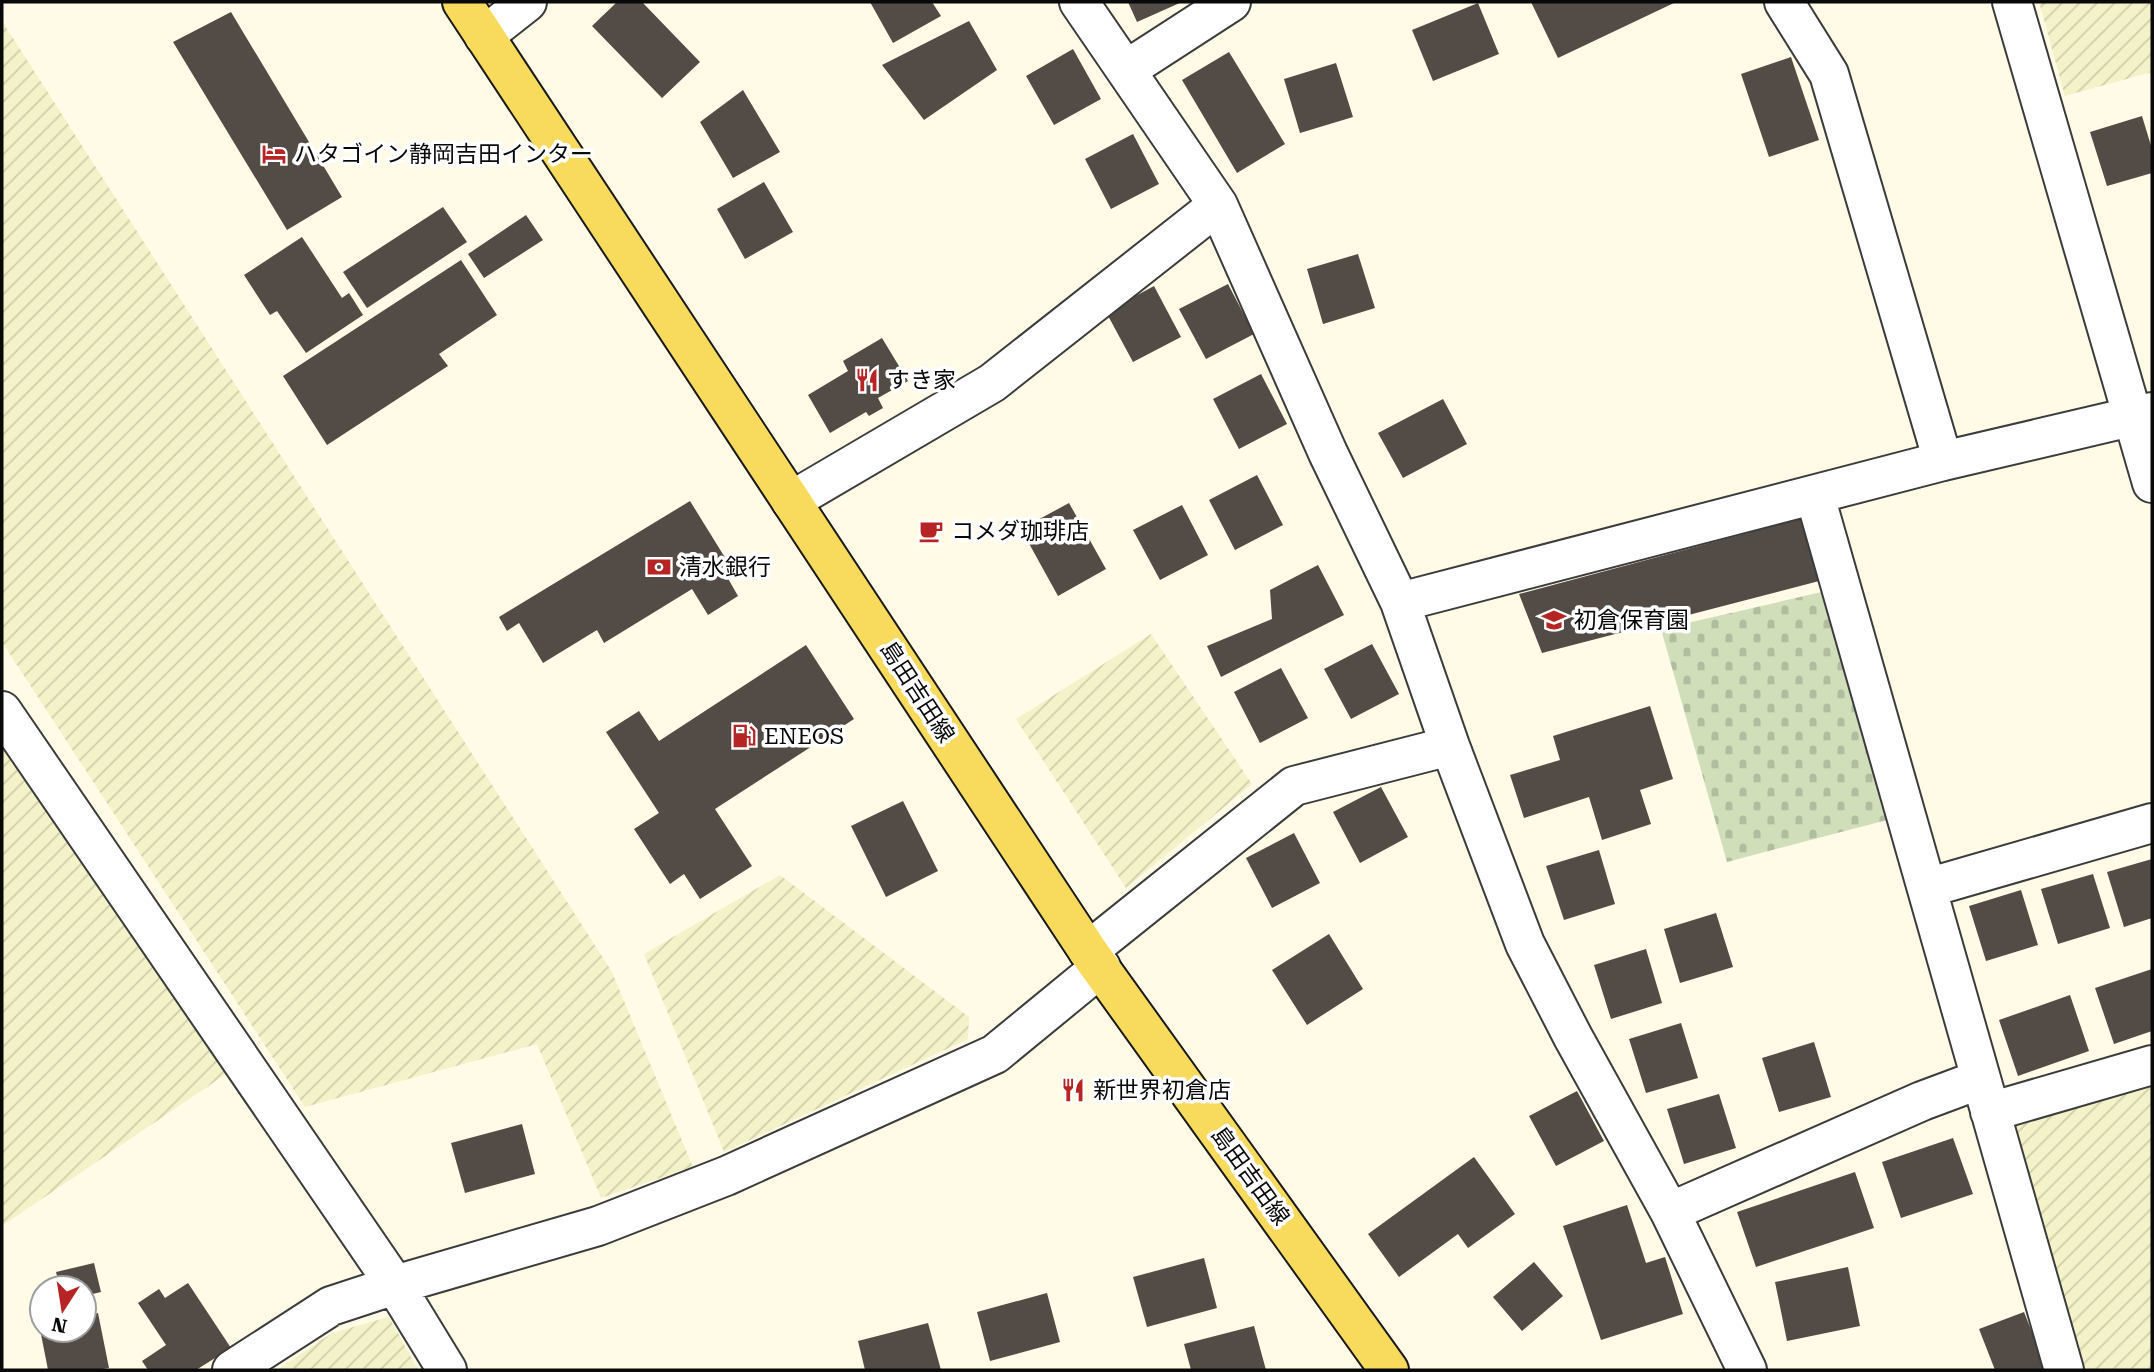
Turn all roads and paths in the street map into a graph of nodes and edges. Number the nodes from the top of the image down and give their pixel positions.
1 (462, 2) edge
2 (527, 2) edge
3 (1079, 2) edge
4 (1231, 2) edge
5 (1784, 2) edge
6 (2012, 2) edge
7 (484, 36) junction
8 (1126, 70) junction
9 (1218, 205) junction
10 (2142, 414) edge
11 (1943, 461) junction
12 (2152, 483) edge
13 (1815, 496) junction
14 (791, 501) junction
15 (1400, 602) junction
16 (2, 711) edge
17 (1450, 746) junction
18 (2152, 823) edge
19 (1927, 888) junction
20 (1095, 960) junction
21 (2152, 1065) edge
22 (1986, 1095) junction
23 (1670, 1212) junction
24 (395, 1285) junction
25 (232, 1370) edge
26 (447, 1370) edge
27 (1389, 1370) edge
28 (1747, 1370) edge
29 (2064, 1370) edge

1 - 7 main road, 島田吉田線
2 - 7 street
3 - 8 street
4 - 8 street
5 - 11 street
6 - 10 street
7 - 14 main road, 島田吉田線
8 - 9 street
9 - 14 street
9 - 15 street
10 - 11 street
10 - 12 street
11 - 13 street
13 - 15 street
13 - 19 street
14 - 20 main road, 島田吉田線
15 - 17 street
16 - 24 street
17 - 20 street
17 - 23 street
18 - 19 street
19 - 22 street
20 - 24 street
20 - 27 main road, 島田吉田線
21 - 22 street
22 - 23 street
22 - 29 street
23 - 28 street
24 - 25 street
24 - 26 street

